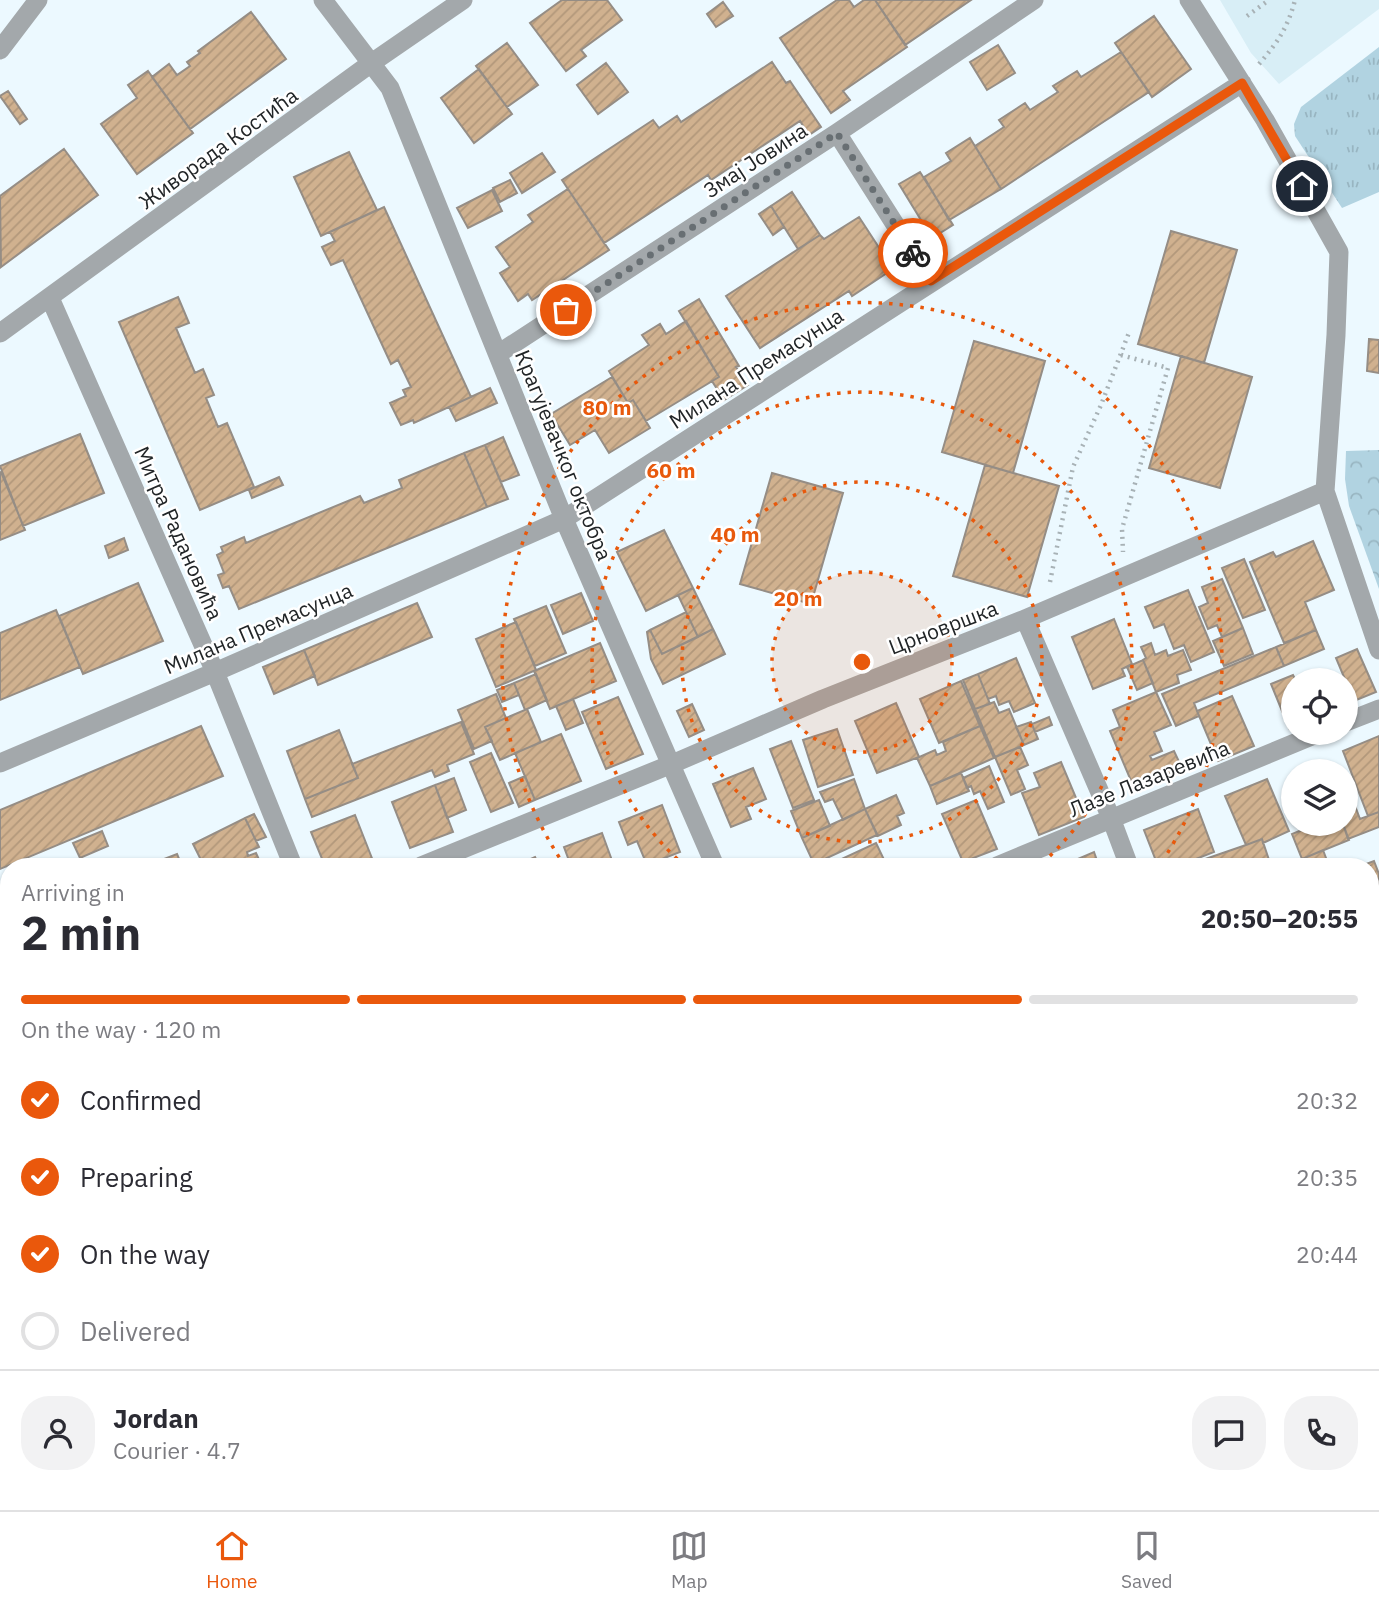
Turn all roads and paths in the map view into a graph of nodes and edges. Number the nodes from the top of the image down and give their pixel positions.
1 (38, 0) edge
2 (323, 0) edge
3 (463, 0) edge
4 (1034, 0) edge
5 (1189, 0) edge
6 (1269, 0) edge
7 (1295, 0) edge
8 (1247, 16) dead end
9 (0, 50) edge
10 (370, 64) junction
11 (1242, 83) junction
12 (837, 133) junction
13 (931, 281) junction
14 (50, 298) junction
15 (1130, 330) dead end
16 (0, 333) edge
17 (498, 354) junction
18 (1121, 355) junction
19 (1325, 491) junction
20 (564, 519) junction
21 (1124, 575) junction
22 (1044, 610) junction
23 (1025, 619) junction
24 (1379, 650) edge
25 (215, 672) junction
26 (1379, 709) edge
27 (1358, 717) edge
28 (1290, 745) edge
29 (0, 763) edge
30 (673, 765) junction
31 (1111, 818) junction
32 (290, 858) edge
33 (441, 858) edge
34 (712, 858) edge
35 (1016, 858) edge
36 (1126, 858) edge

1 - 9 street
2 - 10 street, Крагујевачког октобра
3 - 10 street, Живорада Костића
4 - 12 street, Змај Јовина
5 - 11 street
6 - 8 path
7 - 11 path
10 - 14 street, Живорада Костића
10 - 17 street, Крагујевачког октобра
11 - 13 street, Милана Премасунца
11 - 19 street
12 - 13 street
12 - 17 street, Змај Јовина
13 - 20 street, Милана Премасунца
14 - 16 street, Живорада Костића
14 - 25 street, Митра Радановића
15 - 18 path
17 - 20 street, Крагујевачког октобра
18 - 21 path
18 - 22 path
19 - 21 street, Црновршка
19 - 24 street
20 - 25 street, Милана Премасунца
20 - 30 street, Крагујевачког октобра
21 - 22 street, Црновршка
22 - 23 street, Црновршка
23 - 30 street, Црновршка
23 - 31 street
25 - 29 street, Милана Премасунца
25 - 32 street, Митра Радановића
26 - 27 street
28 - 31 street, Лазе Лазаревића
30 - 33 street, Црновршка
30 - 34 street, Крагујевачког октобра
31 - 35 street, Лазе Лазаревића
31 - 36 street

